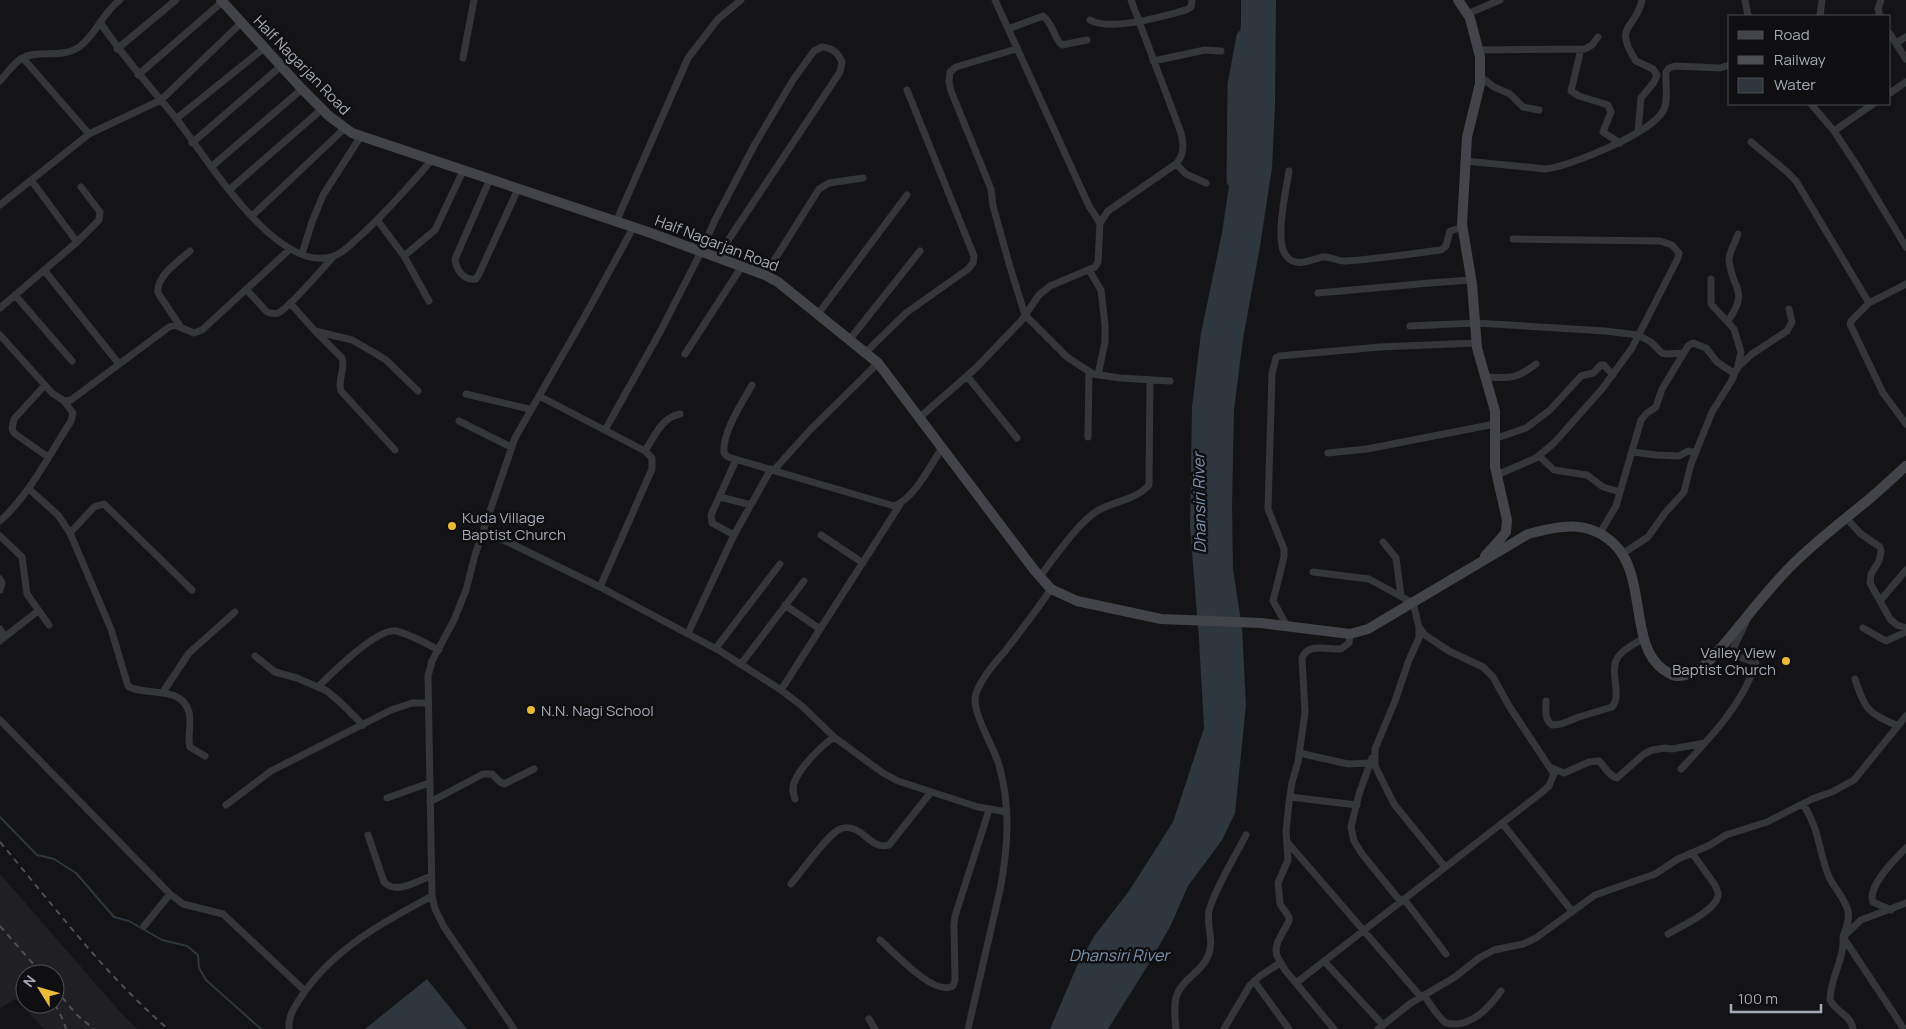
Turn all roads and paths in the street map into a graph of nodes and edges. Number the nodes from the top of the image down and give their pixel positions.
1 (176, 0) edge
2 (472, 0) edge
3 (741, 0) edge
4 (995, 0) edge
5 (1131, 0) edge
6 (1192, 0) edge
7 (1458, 0) edge
8 (1500, 0) edge
9 (1642, 0) edge
10 (1745, 0) edge
11 (1822, 0) edge
12 (1880, 0) edge
13 (116, 1) edge
14 (221, 1) edge
15 (1467, 14) junction
16 (1748, 15) edge
17 (1820, 15) edge
18 (1880, 15) edge
19 (1090, 20) dead end
20 (100, 22) junction
21 (1138, 22) junction
22 (241, 23) junction
23 (1008, 29) junction
24 (1598, 36) dead end
25 (1891, 36) edge
26 (1906, 37) edge
27 (1087, 40) dead end
28 (1896, 43) junction
29 (117, 48) junction
30 (264, 48) junction
31 (1016, 49) junction
32 (1581, 49) junction
33 (1479, 50) junction
34 (1221, 51) dead end
35 (23, 58) junction
36 (463, 58) dead end
37 (1906, 59) edge
38 (1153, 61) junction
39 (281, 66) junction
40 (1728, 66) edge
41 (138, 74) junction
42 (1481, 77) junction
43 (0, 81) edge
44 (1906, 82) edge
45 (302, 90) junction
46 (907, 90) dead end
47 (1891, 92) edge
48 (161, 100) junction
49 (1813, 105) edge
50 (1873, 105) edge
51 (322, 109) junction
52 (1539, 110) dead end
53 (176, 119) junction
54 (344, 129) junction
55 (1638, 131) junction
56 (1834, 131) junction
57 (89, 134) junction
58 (361, 136) junction
59 (1751, 142) dead end
60 (192, 143) junction
61 (1620, 143) junction
62 (431, 160) junction
63 (1466, 162) junction
64 (1176, 164) junction
65 (211, 167) junction
66 (463, 171) junction
67 (1288, 171) dead end
68 (863, 178) dead end
69 (490, 179) junction
70 (31, 180) junction
71 (1206, 183) dead end
72 (81, 187) dead end
73 (518, 189) junction
74 (229, 190) junction
75 (907, 195) dead end
76 (0, 205) edge
77 (252, 216) junction
78 (378, 221) junction
79 (616, 222) junction
80 (1100, 223) junction
81 (1463, 227) junction
82 (633, 228) junction
83 (1738, 234) dead end
84 (1513, 239) dead end
85 (77, 242) junction
86 (1906, 247) edge
87 (290, 249) junction
88 (190, 251) dead end
89 (920, 251) dead end
90 (701, 252) junction
91 (302, 254) junction
92 (404, 256) junction
93 (333, 257) junction
94 (717, 258) junction
95 (742, 266) junction
96 (44, 270) junction
97 (1089, 270) junction
98 (765, 275) junction
99 (1711, 279) dead end
100 (1471, 280) junction
101 (1906, 284) edge
102 (246, 289) junction
103 (1318, 293) dead end
104 (15, 295) junction
105 (429, 301) dead end
106 (290, 303) junction
107 (1869, 303) junction
108 (0, 308) edge
109 (1789, 310) dead end
110 (818, 314) junction
111 (1025, 315) junction
112 (1728, 321) junction
113 (1476, 323) junction
114 (180, 326) junction
115 (1410, 326) dead end
116 (315, 331) junction
117 (1638, 335) junction
118 (1, 339) edge
119 (850, 339) junction
120 (1476, 343) junction
121 (866, 352) junction
122 (685, 354) dead end
123 (1684, 354) junction
124 (72, 361) dead end
125 (878, 363) junction
126 (118, 364) junction
127 (1536, 364) dead end
128 (1737, 370) junction
129 (1089, 372) junction
130 (1098, 375) junction
131 (1613, 375) junction
132 (967, 376) junction
133 (1485, 377) junction
134 (1150, 380) junction
135 (1170, 381) dead end
136 (752, 384) dead end
137 (45, 385) junction
138 (418, 391) dead end
139 (466, 394) dead end
140 (539, 396) junction
141 (64, 401) junction
142 (530, 409) junction
143 (680, 414) dead end
144 (919, 418) junction
145 (459, 421) dead end
146 (1495, 424) junction
147 (1906, 424) edge
148 (605, 430) junction
149 (1088, 437) dead end
150 (1017, 438) dead end
151 (1494, 439) junction
152 (511, 447) junction
153 (942, 448) junction
154 (395, 450) dead end
155 (645, 451) junction
156 (1633, 452) junction
157 (1696, 452) junction
158 (1328, 453) dead end
159 (1539, 456) junction
160 (48, 457) junction
161 (736, 460) junction
162 (1906, 466) edge
163 (773, 470) junction
164 (1497, 475) junction
165 (29, 489) junction
166 (1620, 492) junction
167 (720, 497) junction
168 (901, 503) junction
169 (751, 505) junction
170 (1846, 518) junction
171 (0, 521) edge
172 (483, 532) junction
173 (70, 533) junction
174 (1600, 533) junction
175 (734, 535) junction
176 (821, 535) dead end
177 (0, 536) edge
178 (1383, 542) dead end
179 (1622, 554) junction
180 (863, 563) junction
181 (780, 564) dead end
182 (1478, 564) junction
183 (1906, 570) edge
184 (1313, 572) dead end
185 (1040, 576) junction
186 (0, 579) edge
187 (804, 581) dead end
188 (600, 587) junction
189 (1051, 589) junction
190 (0, 590) edge
191 (192, 590) dead end
192 (1401, 596) junction
193 (1880, 601) junction
194 (1413, 603) junction
195 (785, 606) junction
196 (38, 611) junction
197 (1752, 611) junction
198 (235, 612) dead end
199 (49, 625) dead end
200 (1287, 626) junction
201 (1419, 627) junction
202 (1863, 628) dead end
203 (1906, 628) edge
204 (0, 629) edge
205 (820, 629) junction
206 (688, 632) junction
207 (1906, 632) edge
208 (1350, 634) junction
209 (1644, 638) junction
210 (1, 640) edge
211 (716, 648) junction
212 (439, 650) junction
213 (255, 656) dead end
214 (741, 664) junction
215 (1855, 679) dead end
216 (318, 686) junction
217 (782, 690) junction
218 (163, 692) junction
219 (1546, 701) dead end
220 (428, 703) junction
221 (1906, 716) edge
222 (0, 720) edge
223 (363, 725) junction
224 (1898, 726) junction
225 (834, 737) junction
226 (1706, 743) junction
227 (1375, 748) junction
228 (1299, 753) junction
229 (205, 756) dead end
230 (1371, 763) junction
231 (1550, 766) junction
232 (534, 769) dead end
233 (1681, 769) dead end
234 (429, 783) junction
235 (931, 792) junction
236 (387, 798) dead end
237 (795, 798) dead end
238 (1290, 798) junction
239 (430, 802) junction
240 (1357, 804) junction
241 (1803, 804) junction
242 (226, 805) dead end
243 (989, 810) junction
244 (1007, 812) junction
245 (1502, 823) junction
246 (368, 835) dead end
247 (1246, 835) dead end
248 (1288, 842) junction
249 (1906, 848) edge
250 (1692, 853) junction
251 (1445, 867) junction
252 (431, 876) junction
253 (791, 884) dead end
254 (170, 894) junction
255 (432, 896) junction
256 (1402, 900) junction
257 (1906, 903) edge
258 (1891, 910) junction
259 (1572, 911) junction
260 (144, 926) dead end
261 (1364, 930) junction
262 (1668, 934) dead end
263 (1843, 937) junction
264 (880, 940) dead end
265 (1446, 954) dead end
266 (1324, 961) junction
267 (1280, 963) junction
268 (1254, 981) junction
269 (1296, 983) junction
270 (306, 990) junction
271 (1501, 991) dead end
272 (1422, 996) junction
273 (869, 1019) dead end
274 (1380, 1027) edge
275 (289, 1029) edge
276 (514, 1029) edge
277 (875, 1029) edge
278 (968, 1029) edge
279 (1176, 1029) edge
280 (1224, 1029) edge
281 (1289, 1029) edge
282 (1334, 1029) edge
283 (1853, 1029) edge
284 (1904, 1029) edge

1 - 29 street
2 - 36 street
3 - 79 street
4 - 23 street
5 - 21 street
6 - 21 street
7 - 15 main road
8 - 15 street
9 - 55 street
10 - 16 street
11 - 17 street
12 - 18 street
13 - 20 street
14 - 22 main road, Half Nagarjan Road
14 - 41 street
15 - 33 main road
19 - 21 street
20 - 29 street
20 - 35 street
21 - 38 street
22 - 30 main road, Half Nagarjan Road
22 - 48 street
23 - 27 street
23 - 31 street
24 - 32 street
25 - 28 street
26 - 28 street
28 - 37 street
29 - 41 street
30 - 39 main road, Half Nagarjan Road
30 - 53 street
31 - 80 street
31 - 111 street
32 - 33 street
32 - 61 street
33 - 42 main road
34 - 38 street
35 - 43 street
35 - 57 street
38 - 64 street
39 - 45 main road, Half Nagarjan Road
39 - 60 street
40 - 55 street
41 - 48 street
42 - 52 street
42 - 63 main road
44 - 47 street
45 - 51 main road, Half Nagarjan Road
45 - 65 street
46 - 121 street
48 - 53 street
48 - 57 street
49 - 56 street
50 - 56 street
51 - 54 main road, Half Nagarjan Road
51 - 74 street
53 - 60 street
54 - 58 main road, Half Nagarjan Road
54 - 77 street
55 - 61 street
56 - 86 street
57 - 70 street
58 - 62 main road, Half Nagarjan Road
58 - 91 street
59 - 107 street
60 - 65 street
61 - 63 street
62 - 66 main road, Half Nagarjan Road
62 - 78 street
63 - 81 main road
64 - 71 street
64 - 80 street
65 - 74 street
66 - 69 main road, Half Nagarjan Road
66 - 92 street
67 - 81 street
68 - 98 street
69 - 73 main road, Half Nagarjan Road
69 - 73 street
70 - 76 street
70 - 85 street
72 - 85 street
73 - 79 main road, Half Nagarjan Road
74 - 77 street
75 - 110 street
77 - 87 street
78 - 92 street
78 - 93 street
79 - 82 main road, Half Nagarjan Road
80 - 97 street
81 - 100 main road
82 - 90 main road, Half Nagarjan Road
82 - 140 street
83 - 112 street
84 - 117 street
85 - 96 street
87 - 91 street
87 - 102 street
88 - 114 street
89 - 119 street
90 - 94 main road, Half Nagarjan Road
90 - 94 street
90 - 148 street
91 - 93 street
92 - 105 street
93 - 106 street
94 - 95 main road, Half Nagarjan Road
95 - 98 main road, Half Nagarjan Road
95 - 122 street
96 - 104 street
96 - 126 street
97 - 111 street
97 - 130 street
98 - 110 main road, Half Nagarjan Road
99 - 112 street
100 - 103 street
100 - 113 main road
101 - 107 street
102 - 106 street
102 - 114 street
104 - 108 street
104 - 124 street
106 - 116 street
107 - 147 street
109 - 128 street
110 - 119 main road, Half Nagarjan Road
111 - 129 street
111 - 132 street
112 - 128 street
113 - 115 street
113 - 117 street
113 - 120 main road
114 - 126 street
116 - 138 street
116 - 154 street
117 - 123 street
117 - 131 street
118 - 137 street
119 - 121 main road, Half Nagarjan Road
120 - 133 main road
120 - 200 street
121 - 125 main road, Half Nagarjan Road
123 - 128 street
123 - 156 street
125 - 144 main road, Half Nagarjan Road
125 - 163 street
126 - 141 street
127 - 133 street
128 - 157 street
129 - 130 street
129 - 149 street
130 - 134 street
131 - 151 street
131 - 159 street
132 - 144 street
132 - 150 street
133 - 146 main road
134 - 135 street
134 - 185 street
136 - 161 street
137 - 141 street
137 - 160 street
139 - 142 street
140 - 142 street
140 - 148 street
141 - 160 street
142 - 152 street
143 - 155 street
144 - 153 main road, Half Nagarjan Road
145 - 152 street
146 - 151 main road
146 - 158 street
148 - 155 street
151 - 164 main road
152 - 172 street
153 - 168 street
153 - 185 main road, Half Nagarjan Road
155 - 188 street
156 - 157 street
156 - 166 street
157 - 179 street
159 - 164 street
159 - 166 street
160 - 165 street
161 - 163 street
161 - 167 street
162 - 170 main road
163 - 168 street
163 - 169 street
164 - 182 main road
165 - 171 street
165 - 173 street
166 - 174 street
167 - 169 street
167 - 175 street
168 - 180 street
169 - 175 street
170 - 193 street
170 - 197 main road
172 - 188 street
172 - 212 street
173 - 191 street
173 - 218 street
174 - 179 main road
174 - 182 main road
175 - 206 street
176 - 180 street
177 - 196 street
178 - 192 street
179 - 209 main road
180 - 205 street
181 - 211 street
182 - 194 main road
183 - 193 street
184 - 192 street
185 - 189 main road, Half Nagarjan Road
186 - 190 street
187 - 195 street
188 - 206 street
189 - 200 main road, Half Nagarjan Road
189 - 244 street
192 - 194 street
193 - 203 street
194 - 201 street
194 - 208 main road
195 - 205 street
195 - 214 street
196 - 199 street
196 - 210 street
197 - 209 main road
197 - 226 street
198 - 218 street
200 - 208 main road, Half Nagarjan Road
201 - 227 street
201 - 231 street
202 - 207 street
204 - 210 street
205 - 217 street
206 - 211 street
208 - 228 street
209 - 219 street
211 - 214 street
212 - 216 street
212 - 220 street
213 - 216 street
214 - 217 street
215 - 224 street
216 - 223 street
217 - 225 street
218 - 229 street
220 - 223 street
220 - 234 street
221 - 224 street
222 - 254 street
223 - 242 street
224 - 241 street
225 - 235 street
225 - 237 street
226 - 231 street
226 - 233 street
227 - 230 street
227 - 251 street
228 - 230 street
228 - 238 street
230 - 240 street
231 - 245 street
232 - 239 street
234 - 236 street
234 - 239 street
235 - 243 street
235 - 253 street
238 - 240 street
238 - 248 street
239 - 252 street
240 - 256 street
241 - 250 street
241 - 263 street
243 - 244 street
243 - 264 street
244 - 278 street
245 - 251 street
245 - 259 street
246 - 252 street
247 - 279 street
248 - 261 street
248 - 267 street
249 - 258 street
250 - 259 street
250 - 262 street
251 - 256 street
252 - 255 street
254 - 260 street
254 - 270 street
255 - 270 street
255 - 276 street
256 - 261 street
256 - 265 street
257 - 258 street
258 - 263 street
259 - 272 street
261 - 266 street
261 - 272 street
263 - 283 street
263 - 284 street
266 - 269 street
266 - 274 street
267 - 268 street
267 - 269 street
268 - 280 street
268 - 281 street
269 - 282 street
270 - 275 street
271 - 272 street
272 - 274 street
273 - 277 street

